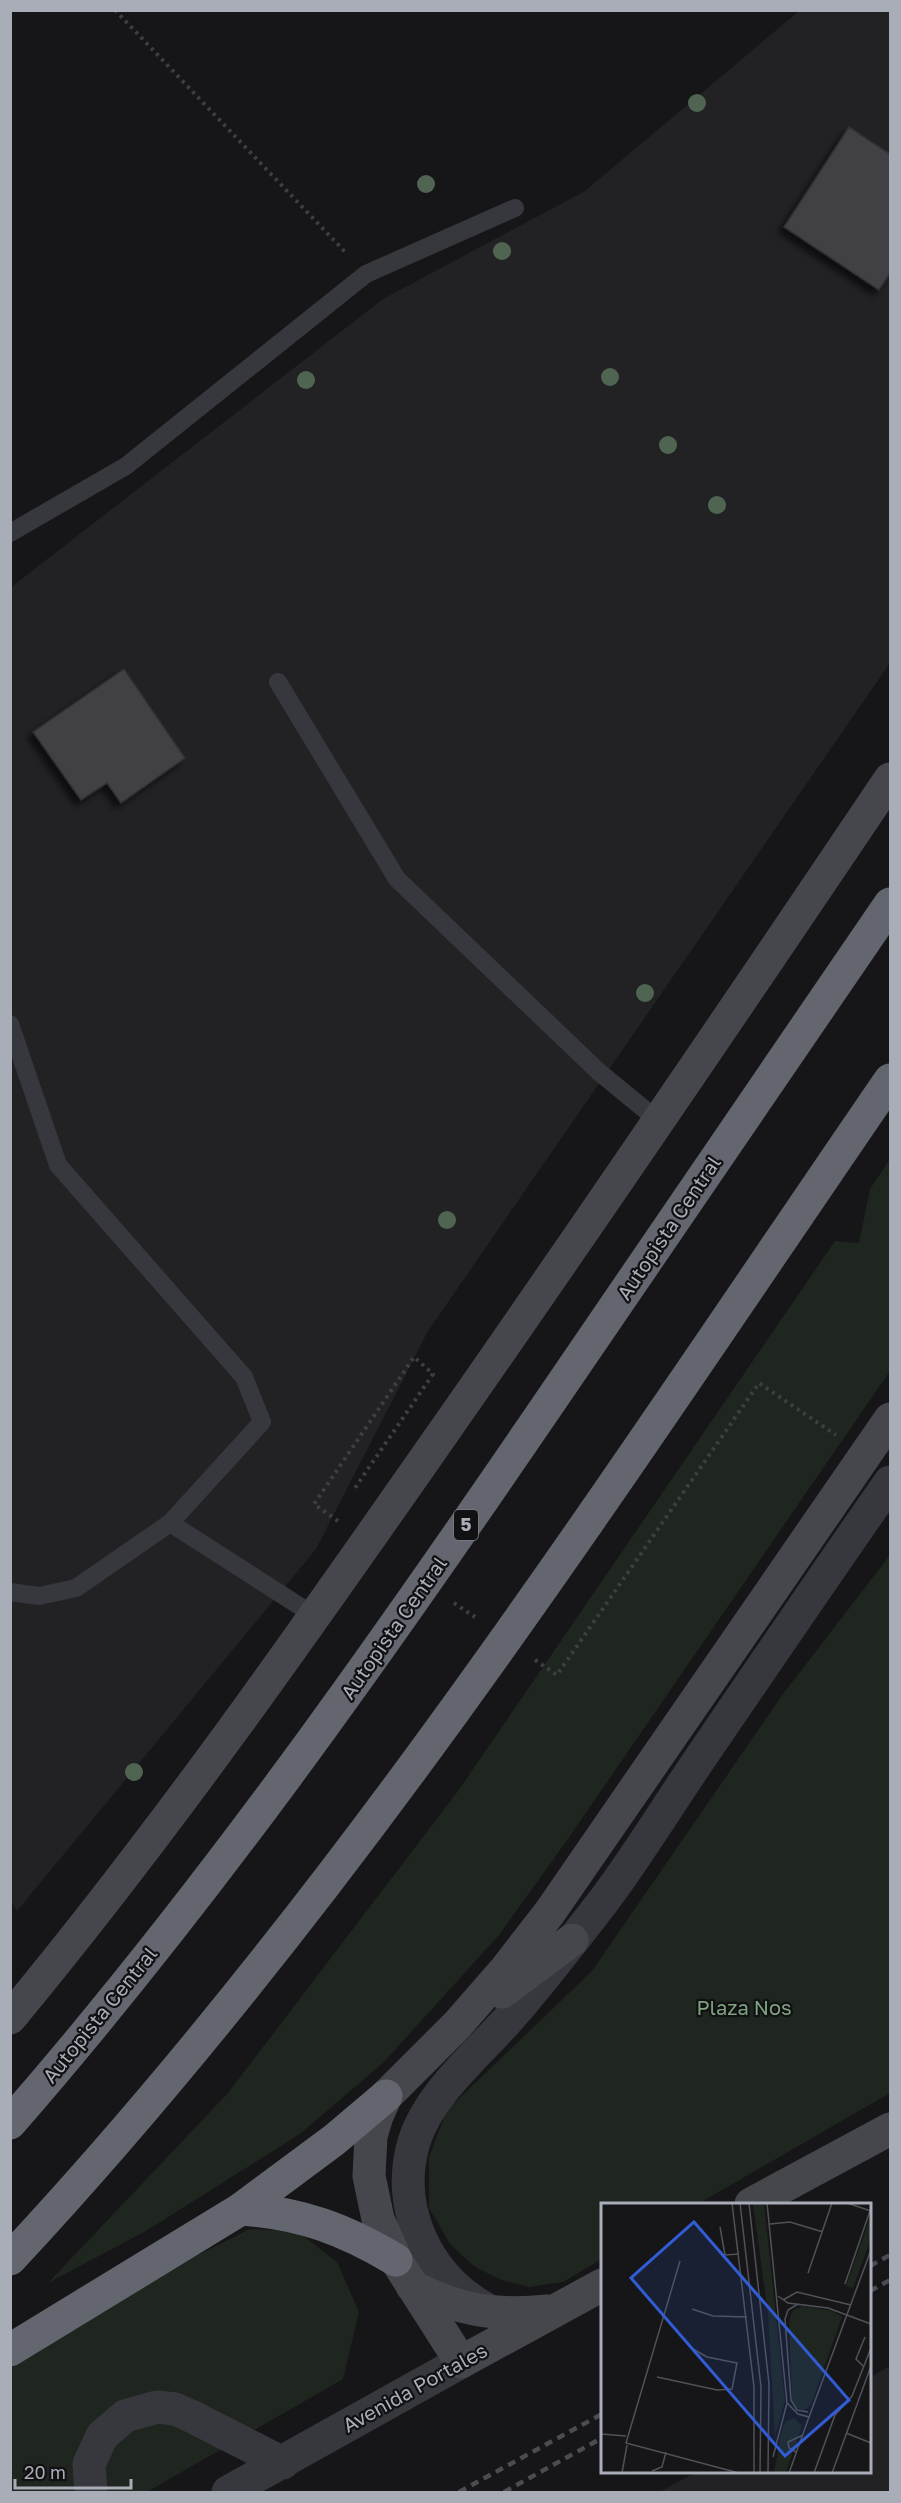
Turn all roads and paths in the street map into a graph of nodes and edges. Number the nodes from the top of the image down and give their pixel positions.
1 (115, 10) edge
2 (515, 208) dead end
3 (366, 274) junction
4 (10, 533) edge
5 (278, 682) dead end
6 (891, 779) edge
7 (891, 904) edge
8 (10, 1024) edge
9 (891, 1080) edge
10 (660, 1122) junction
11 (759, 1383) dead end
12 (891, 1419) edge
13 (865, 1456) junction
14 (891, 1482) edge
15 (170, 1523) junction
16 (10, 1592) edge
17 (315, 1616) junction
18 (572, 1940) junction
19 (10, 2018) edge
20 (457, 2025) junction
21 (386, 2097) junction
22 (10, 2123) edge
23 (891, 2129) edge
24 (755, 2203) edge
25 (241, 2209) junction
26 (10, 2259) edge
27 (404, 2273) junction
28 (601, 2286) edge
29 (555, 2311) junction
30 (494, 2313) junction
31 (10, 2350) edge
32 (461, 2362) junction
33 (283, 2463) junction
34 (91, 2493) edge
35 (228, 2493) edge

1 - 3 path
2 - 3 lane
3 - 4 lane
5 - 10 lane
6 - 10 main road
7 - 22 highway, Autopista Central / 5
8 - 15 lane
9 - 26 highway
10 - 17 main road
11 - 13 path
12 - 13 main road
13 - 20 main road
14 - 18 street
15 - 16 lane
15 - 17 lane
17 - 19 main road
18 - 20 main road
18 - 30 street
20 - 21 main road
21 - 25 highway
21 - 27 main road
23 - 24 main road
25 - 27 highway
25 - 31 highway
27 - 30 main road
27 - 32 main road
28 - 29 main road, Avenida Portales
29 - 30 main road
29 - 32 main road, Avenida Portales
32 - 33 street, Avenida Portales
33 - 34 street
33 - 35 street, Avenida Portales

